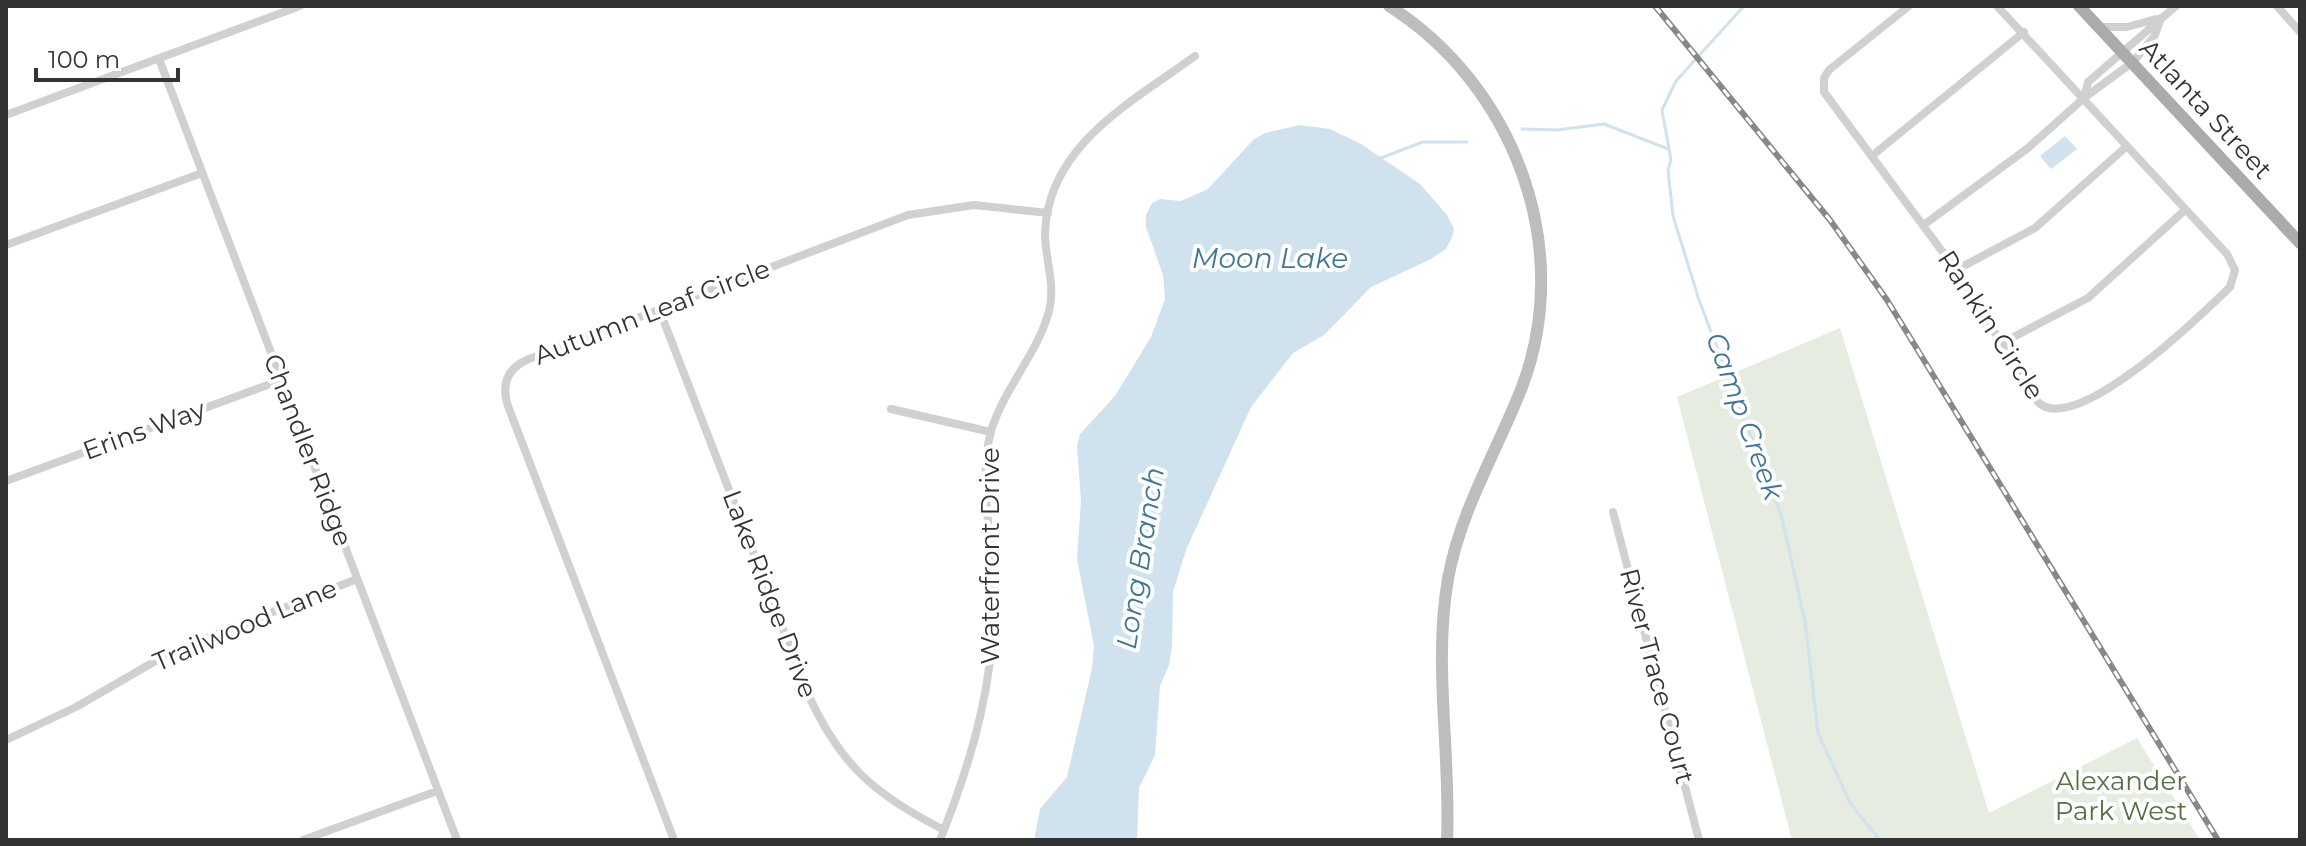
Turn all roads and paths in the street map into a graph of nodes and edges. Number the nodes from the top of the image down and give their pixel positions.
1 (300, 6) edge
2 (1389, 6) edge
3 (1909, 6) edge
4 (1997, 6) edge
5 (2079, 6) edge
6 (2176, 6) edge
7 (2277, 6) edge
8 (2161, 18) junction
9 (2100, 27) junction
10 (2024, 32) junction
11 (2300, 32) edge
12 (2123, 51) junction
13 (1195, 56) dead end
14 (159, 59) junction
15 (2133, 62) junction
16 (2084, 98) junction
17 (6, 115) edge
18 (2127, 146) junction
19 (1873, 155) junction
20 (202, 173) junction
21 (2185, 210) junction
22 (1048, 213) junction
23 (1925, 224) junction
24 (2300, 243) edge
25 (6, 245) edge
26 (1956, 270) junction
27 (659, 309) junction
28 (2002, 343) junction
29 (281, 380) junction
30 (891, 409) dead end
31 (991, 432) junction
32 (6, 481) edge
33 (1613, 512) dead end
34 (357, 579) junction
35 (6, 740) edge
36 (437, 791) junction
37 (944, 830) junction
38 (303, 840) edge
39 (457, 840) edge
40 (674, 840) edge
41 (940, 840) edge
42 (1447, 840) edge
43 (1699, 840) edge

1 - 14 street
2 - 42 street
3 - 19 street, Rankin Circle
4 - 10 street, Rankin Circle
5 - 9 main road, Atlanta Street
6 - 8 street
7 - 11 street
8 - 9 street
8 - 12 street
8 - 15 street
9 - 12 main road, Atlanta Street
10 - 16 street, Rankin Circle
10 - 19 street
12 - 15 main road, Atlanta Street
12 - 16 street
13 - 22 street, Waterfront Drive
14 - 17 street
14 - 20 street, Chandler Ridge
15 - 16 street
15 - 24 main road, Atlanta Street
16 - 18 street, Rankin Circle
16 - 23 street
18 - 21 street, Rankin Circle
18 - 26 street
19 - 23 street, Rankin Circle
20 - 25 street
20 - 29 street, Chandler Ridge
21 - 28 street
21 - 28 street, Rankin Circle
22 - 27 street, Autumn Leaf Circle
22 - 31 street, Waterfront Drive
23 - 26 street, Rankin Circle
26 - 28 street, Rankin Circle
27 - 37 street, Lake Ridge Drive
27 - 40 street, Autumn Leaf Circle
29 - 32 street, Erins Way
29 - 34 street, Chandler Ridge
30 - 31 street
31 - 37 street, Waterfront Drive
33 - 43 street, River Trace Court
34 - 35 street, Trailwood Lane
34 - 36 street, Chandler Ridge
36 - 38 street
36 - 39 street, Chandler Ridge
37 - 41 street, Waterfront Drive

